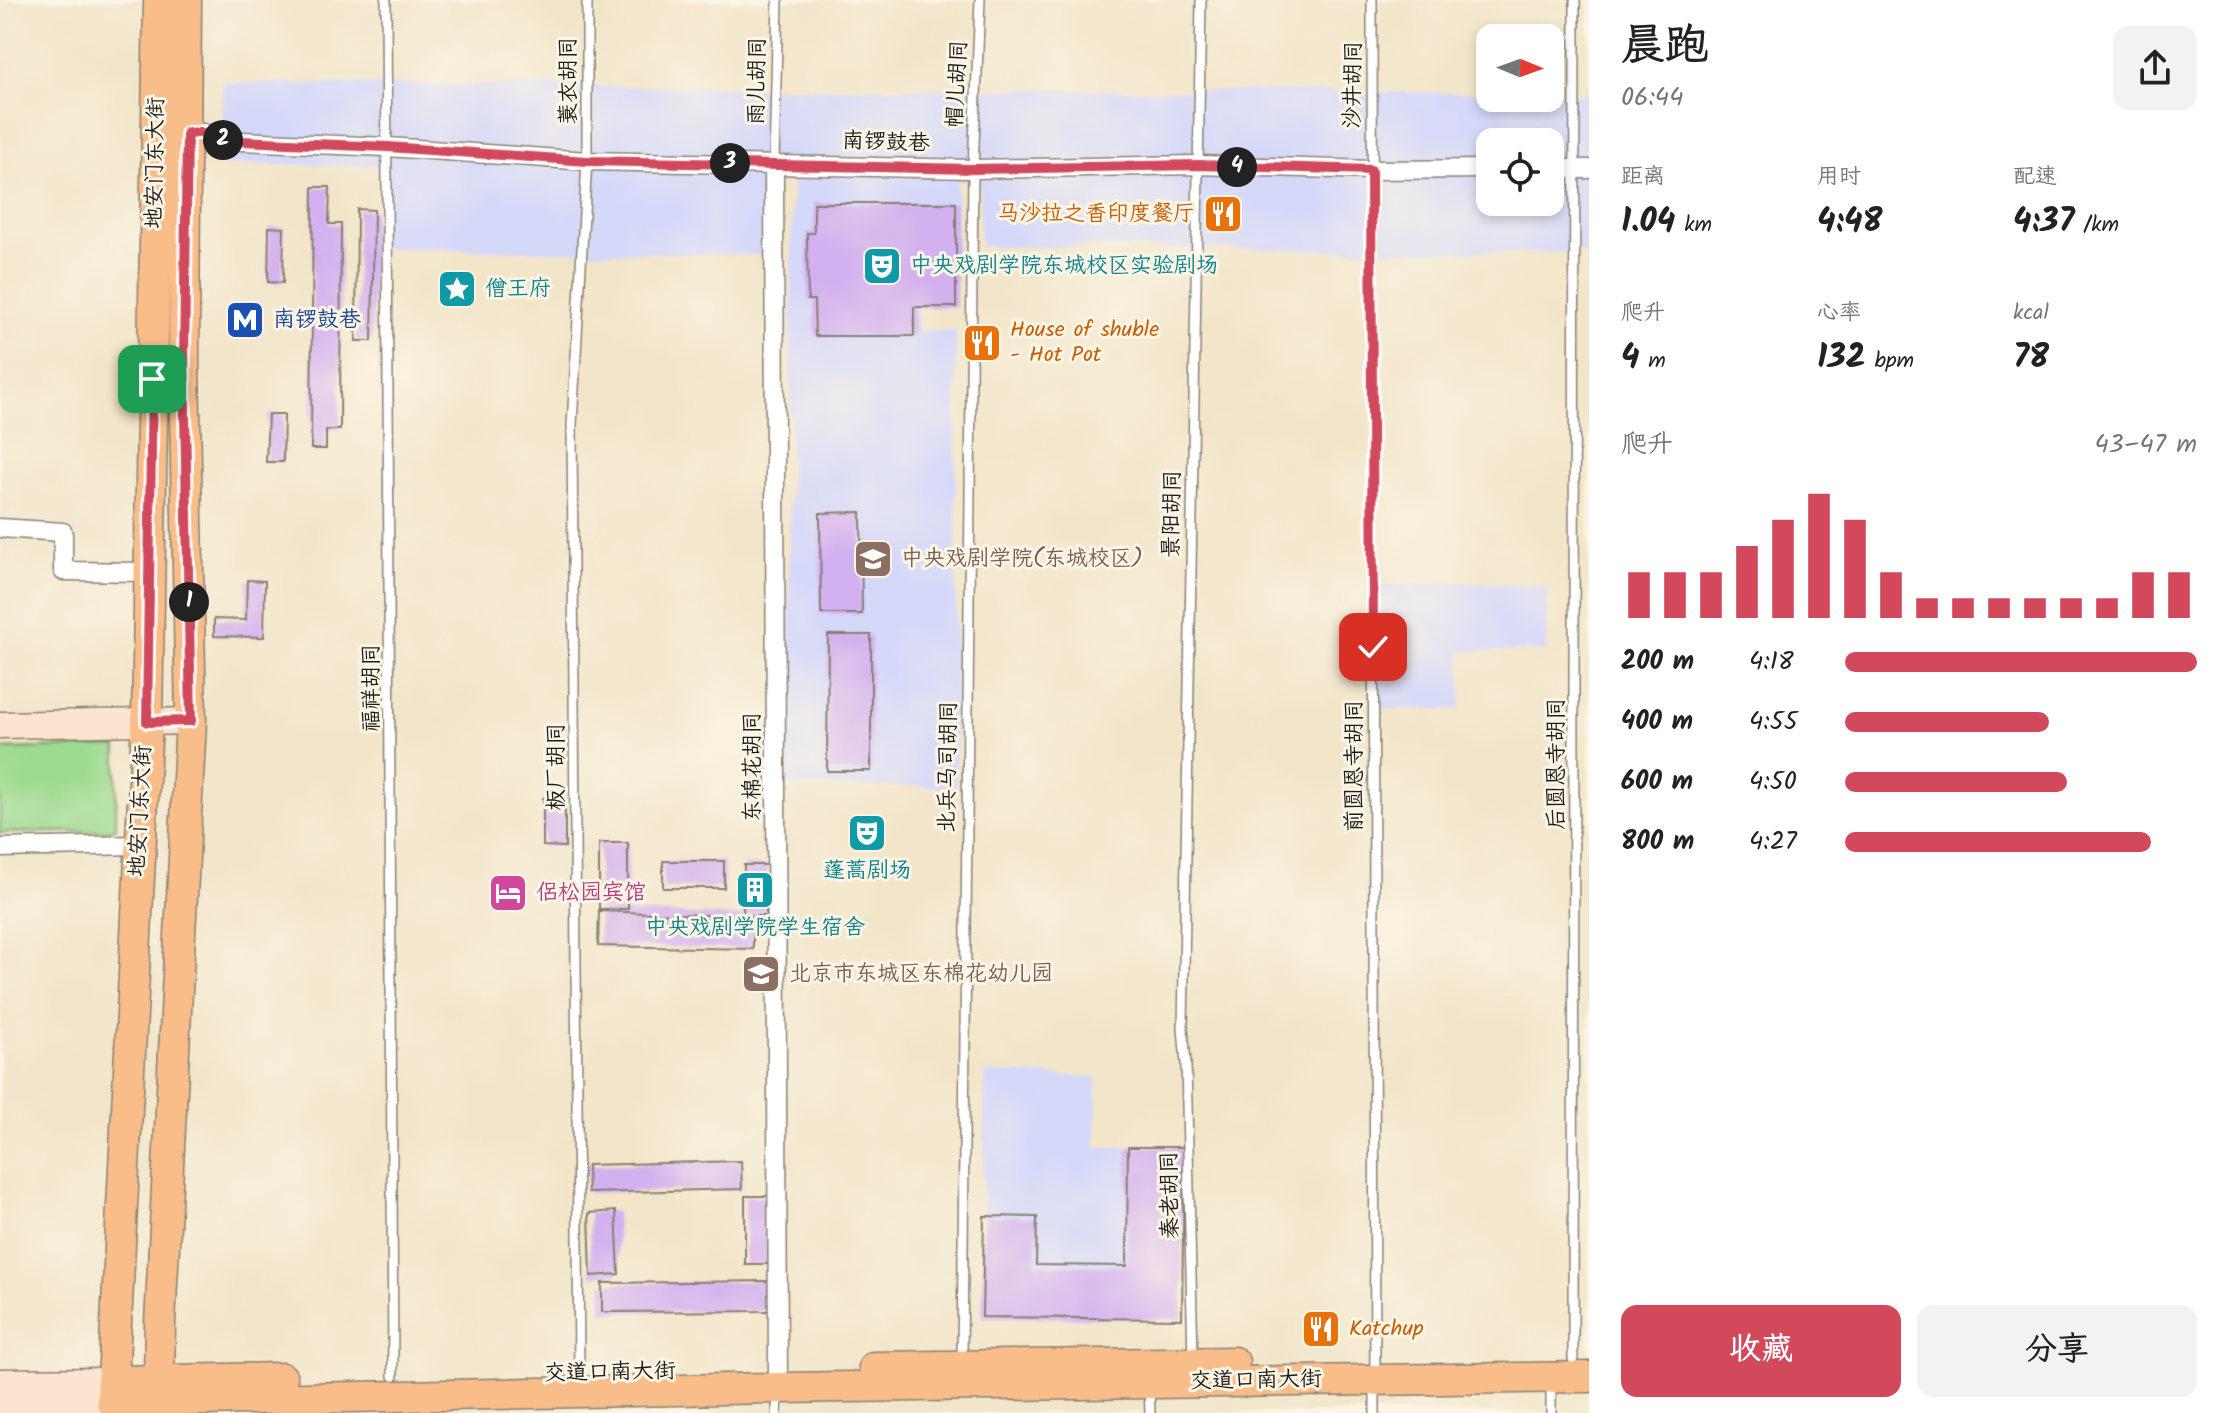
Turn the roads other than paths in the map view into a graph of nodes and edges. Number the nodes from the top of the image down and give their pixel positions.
1 (159, 0) edge
2 (186, 0) edge
3 (386, 0) edge
4 (587, 0) edge
5 (778, 0) edge
6 (980, 0) edge
7 (1201, 0) edge
8 (1372, 0) edge
9 (1575, 0) edge
10 (187, 133) junction
11 (388, 147) junction
12 (587, 161) junction
13 (774, 163) junction
14 (1198, 165) junction
15 (973, 169) junction
16 (1476, 169) edge
17 (1583, 169) edge
18 (1371, 170) junction
19 (0, 528) edge
20 (148, 572) junction
21 (191, 721) junction
22 (147, 722) junction
23 (0, 725) edge
24 (139, 845) junction
25 (0, 848) edge
26 (1183, 1028) joint
27 (1193, 1362) junction
28 (962, 1365) junction
29 (1576, 1368) edge
30 (1375, 1370) junction
31 (579, 1373) junction
32 (393, 1376) junction
33 (0, 1382) edge
34 (778, 1391) edge
35 (153, 1398) edge
36 (1149, 1398) edge
37 (112, 1399) edge
38 (0, 1402) edge
39 (1375, 1413) edge
40 (1551, 1413) edge

1 - 20 main road, 地安门东大街
2 - 10 main road, 地安门东大街
3 - 11 lane, 福祥胡同
4 - 12 lane, 蓑衣胡同
5 - 13 lane, 雨儿胡同
6 - 15 lane, 帽儿胡同
7 - 14 lane, 景阳胡同
8 - 18 lane, 沙井胡同
9 - 17 lane, 后圆恩寺胡同
10 - 11 street, 南锣鼓巷
10 - 21 main road, 地安门东大街
11 - 12 street, 南锣鼓巷
11 - 32 lane, 福祥胡同
12 - 13 street, 南锣鼓巷
12 - 31 lane, 板厂胡同
13 - 15 street, 南锣鼓巷
13 - 34 street, 东棉花胡同
14 - 15 street, 南锣鼓巷
14 - 18 street, 南锣鼓巷
14 - 26 lane, 景阳胡同
15 - 28 lane, 北兵马司胡同
16 - 18 street, 南锣鼓巷
17 - 29 lane, 后圆恩寺胡同
18 - 30 lane, 前圆恩寺胡同
19 - 20 street
20 - 22 main road, 地安门东大街
21 - 22 main road
21 - 35 main road, 地安门东大街
22 - 23 main road
22 - 24 main road, 地安门东大街
24 - 25 street
24 - 37 main road, 地安门东大街
26 - 27 lane, 秦老胡同
27 - 28 main road, 交道口南大街
27 - 30 main road, 交道口南大街
28 - 34 main road, 交道口南大街
29 - 30 main road, 交道口南大街
29 - 40 lane, 后圆恩寺胡同
30 - 36 main road, 交道口南大街
30 - 39 lane, 前圆恩寺胡同
31 - 32 main road, 交道口南大街
31 - 34 main road, 交道口南大街
32 - 35 main road, 交道口南大街
33 - 37 main road
34 - 35 main road, 交道口南大街
34 - 36 main road, 交道口南大街
35 - 37 main road
37 - 38 main road

